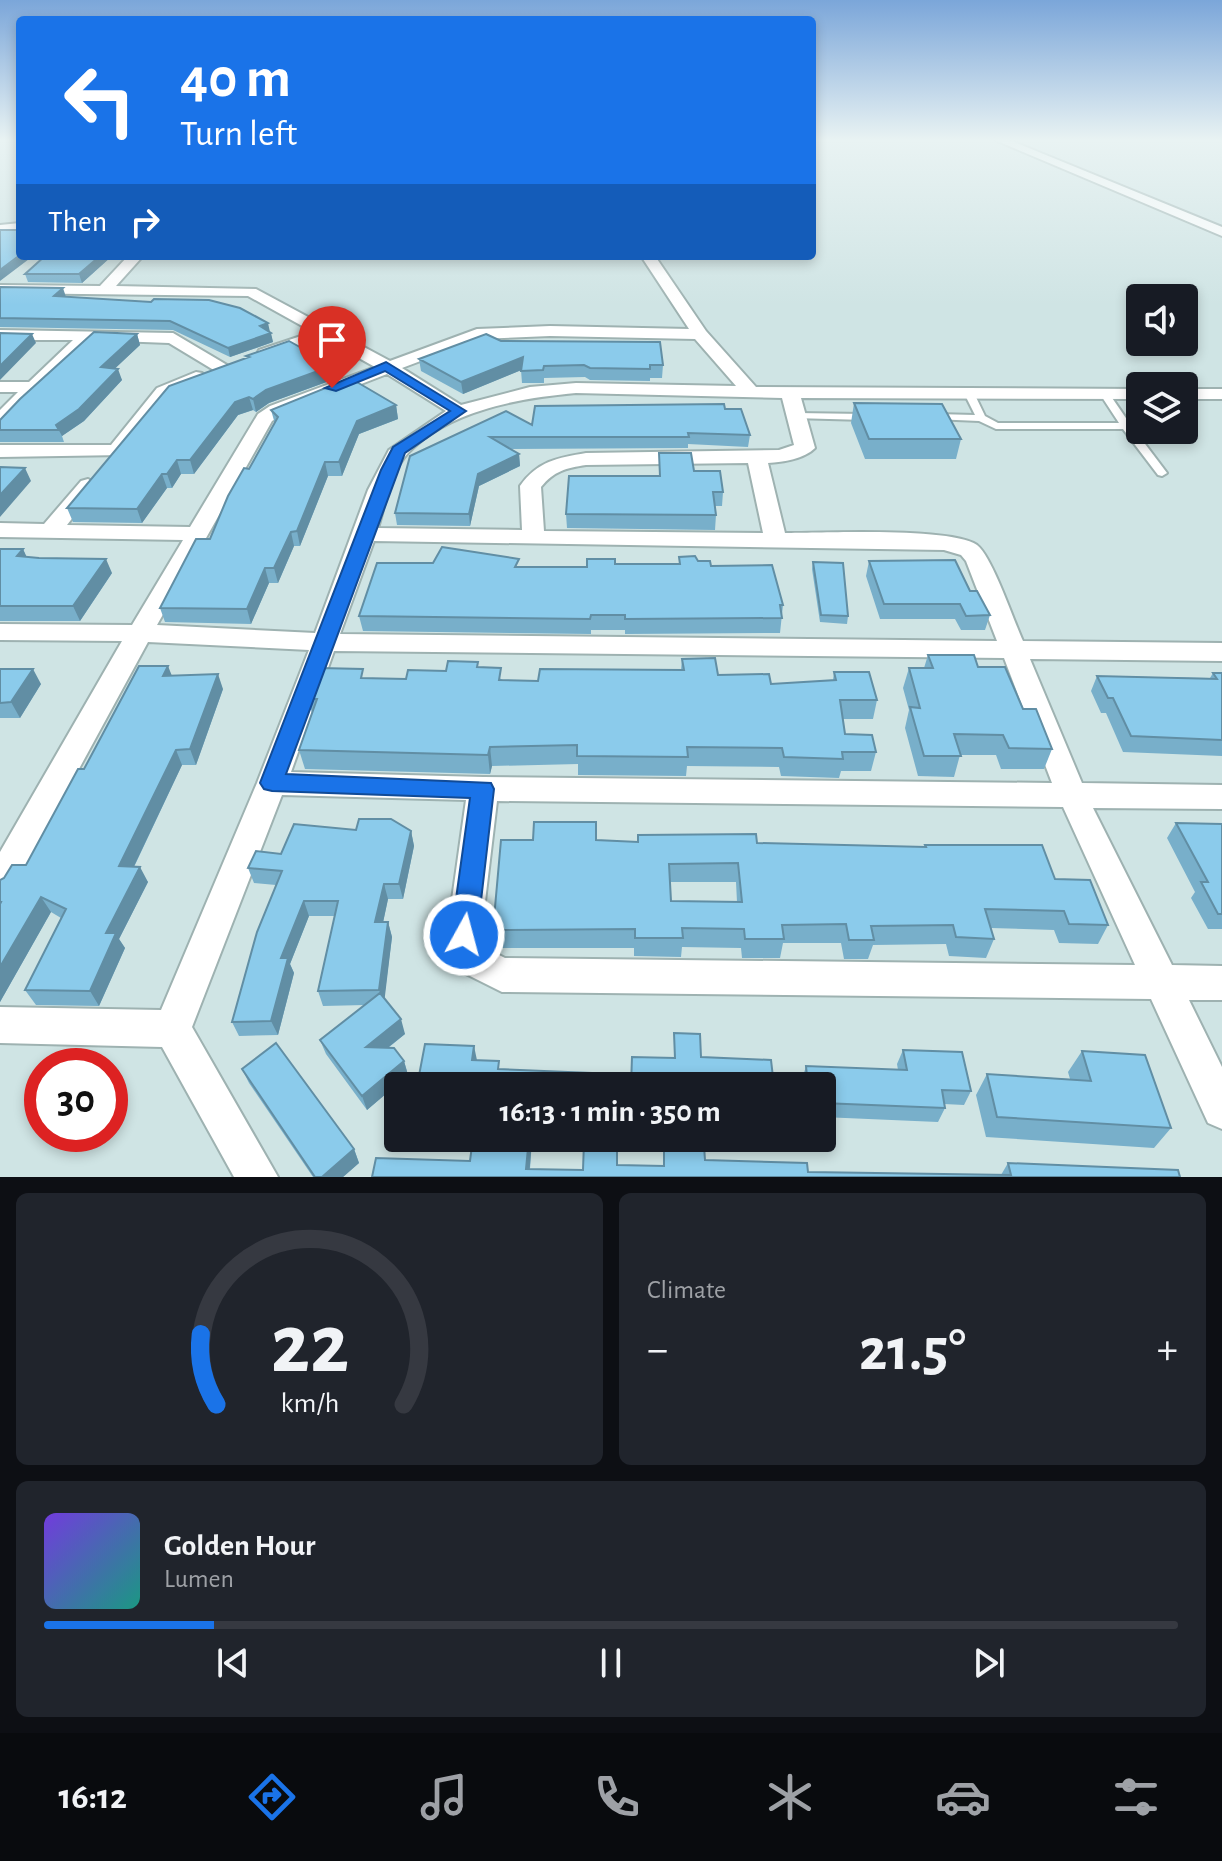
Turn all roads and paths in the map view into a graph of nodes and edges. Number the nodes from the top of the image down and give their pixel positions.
1 (1133, 195) edge
2 (1222, 232) edge
3 (132, 260) edge
4 (651, 260) edge
5 (26, 273) edge
6 (2, 289) edge
7 (104, 290) junction
8 (327, 333) junction
9 (700, 334) junction
10 (0, 335) edge
11 (86, 336) junction
12 (238, 363) junction
13 (386, 366) junction
14 (0, 387) edge
15 (33, 387) junction
16 (749, 390) junction
17 (969, 393) junction
18 (1105, 394) junction
19 (1126, 394) edge
20 (1198, 394) edge
21 (1222, 394) edge
22 (793, 405) junction
23 (459, 411) junction
24 (873, 417) edge
25 (920, 417) edge
26 (981, 418) junction
27 (0, 420) edge
28 (1126, 426) joint
29 (1140, 444) edge
30 (0, 451) edge
31 (116, 451) junction
32 (757, 457) junction
33 (1162, 473) dead end
34 (0, 530) edge
35 (51, 530) junction
36 (197, 534) junction
37 (365, 534) junction
38 (775, 538) junction
39 (534, 539) junction
40 (0, 632) edge
41 (140, 633) junction
42 (323, 642) junction
43 (1013, 649) junction
44 (1222, 652) edge
45 (272, 783) junction
46 (483, 789) junction
47 (1073, 797) junction
48 (1222, 797) edge
49 (0, 882) edge
50 (1163, 981) junction
51 (1222, 983) edge
52 (0, 1025) edge
53 (172, 1029) junction
54 (1222, 1109) edge
55 (257, 1177) edge

1 - 2 street
3 - 7 street
4 - 9 street
5 - 6 street
6 - 7 street
7 - 8 street
8 - 12 street
8 - 13 street
9 - 13 street
9 - 16 street
10 - 11 street
11 - 12 street
11 - 15 street
12 - 31 street
13 - 23 street
13 - 36 street
14 - 15 street
15 - 27 street
16 - 22 street
16 - 23 street
17 - 18 street
17 - 22 street
17 - 26 lane
18 - 19 street
18 - 28 lane
20 - 21 street
22 - 24 lane
22 - 32 street
23 - 37 street
25 - 26 lane
26 - 28 lane
29 - 33 lane
30 - 31 street
31 - 35 street
32 - 38 street
32 - 39 street
34 - 35 street
35 - 36 street
36 - 41 street
37 - 39 street
37 - 42 street
38 - 39 street
38 - 43 street
40 - 41 street
41 - 42 street
41 - 49 street
42 - 43 street
42 - 45 street
43 - 44 street
43 - 47 street
45 - 46 street
45 - 53 street
46 - 47 street
46 - 50 street
47 - 48 street
47 - 50 street
50 - 51 street
50 - 54 street
52 - 53 street
53 - 55 street

